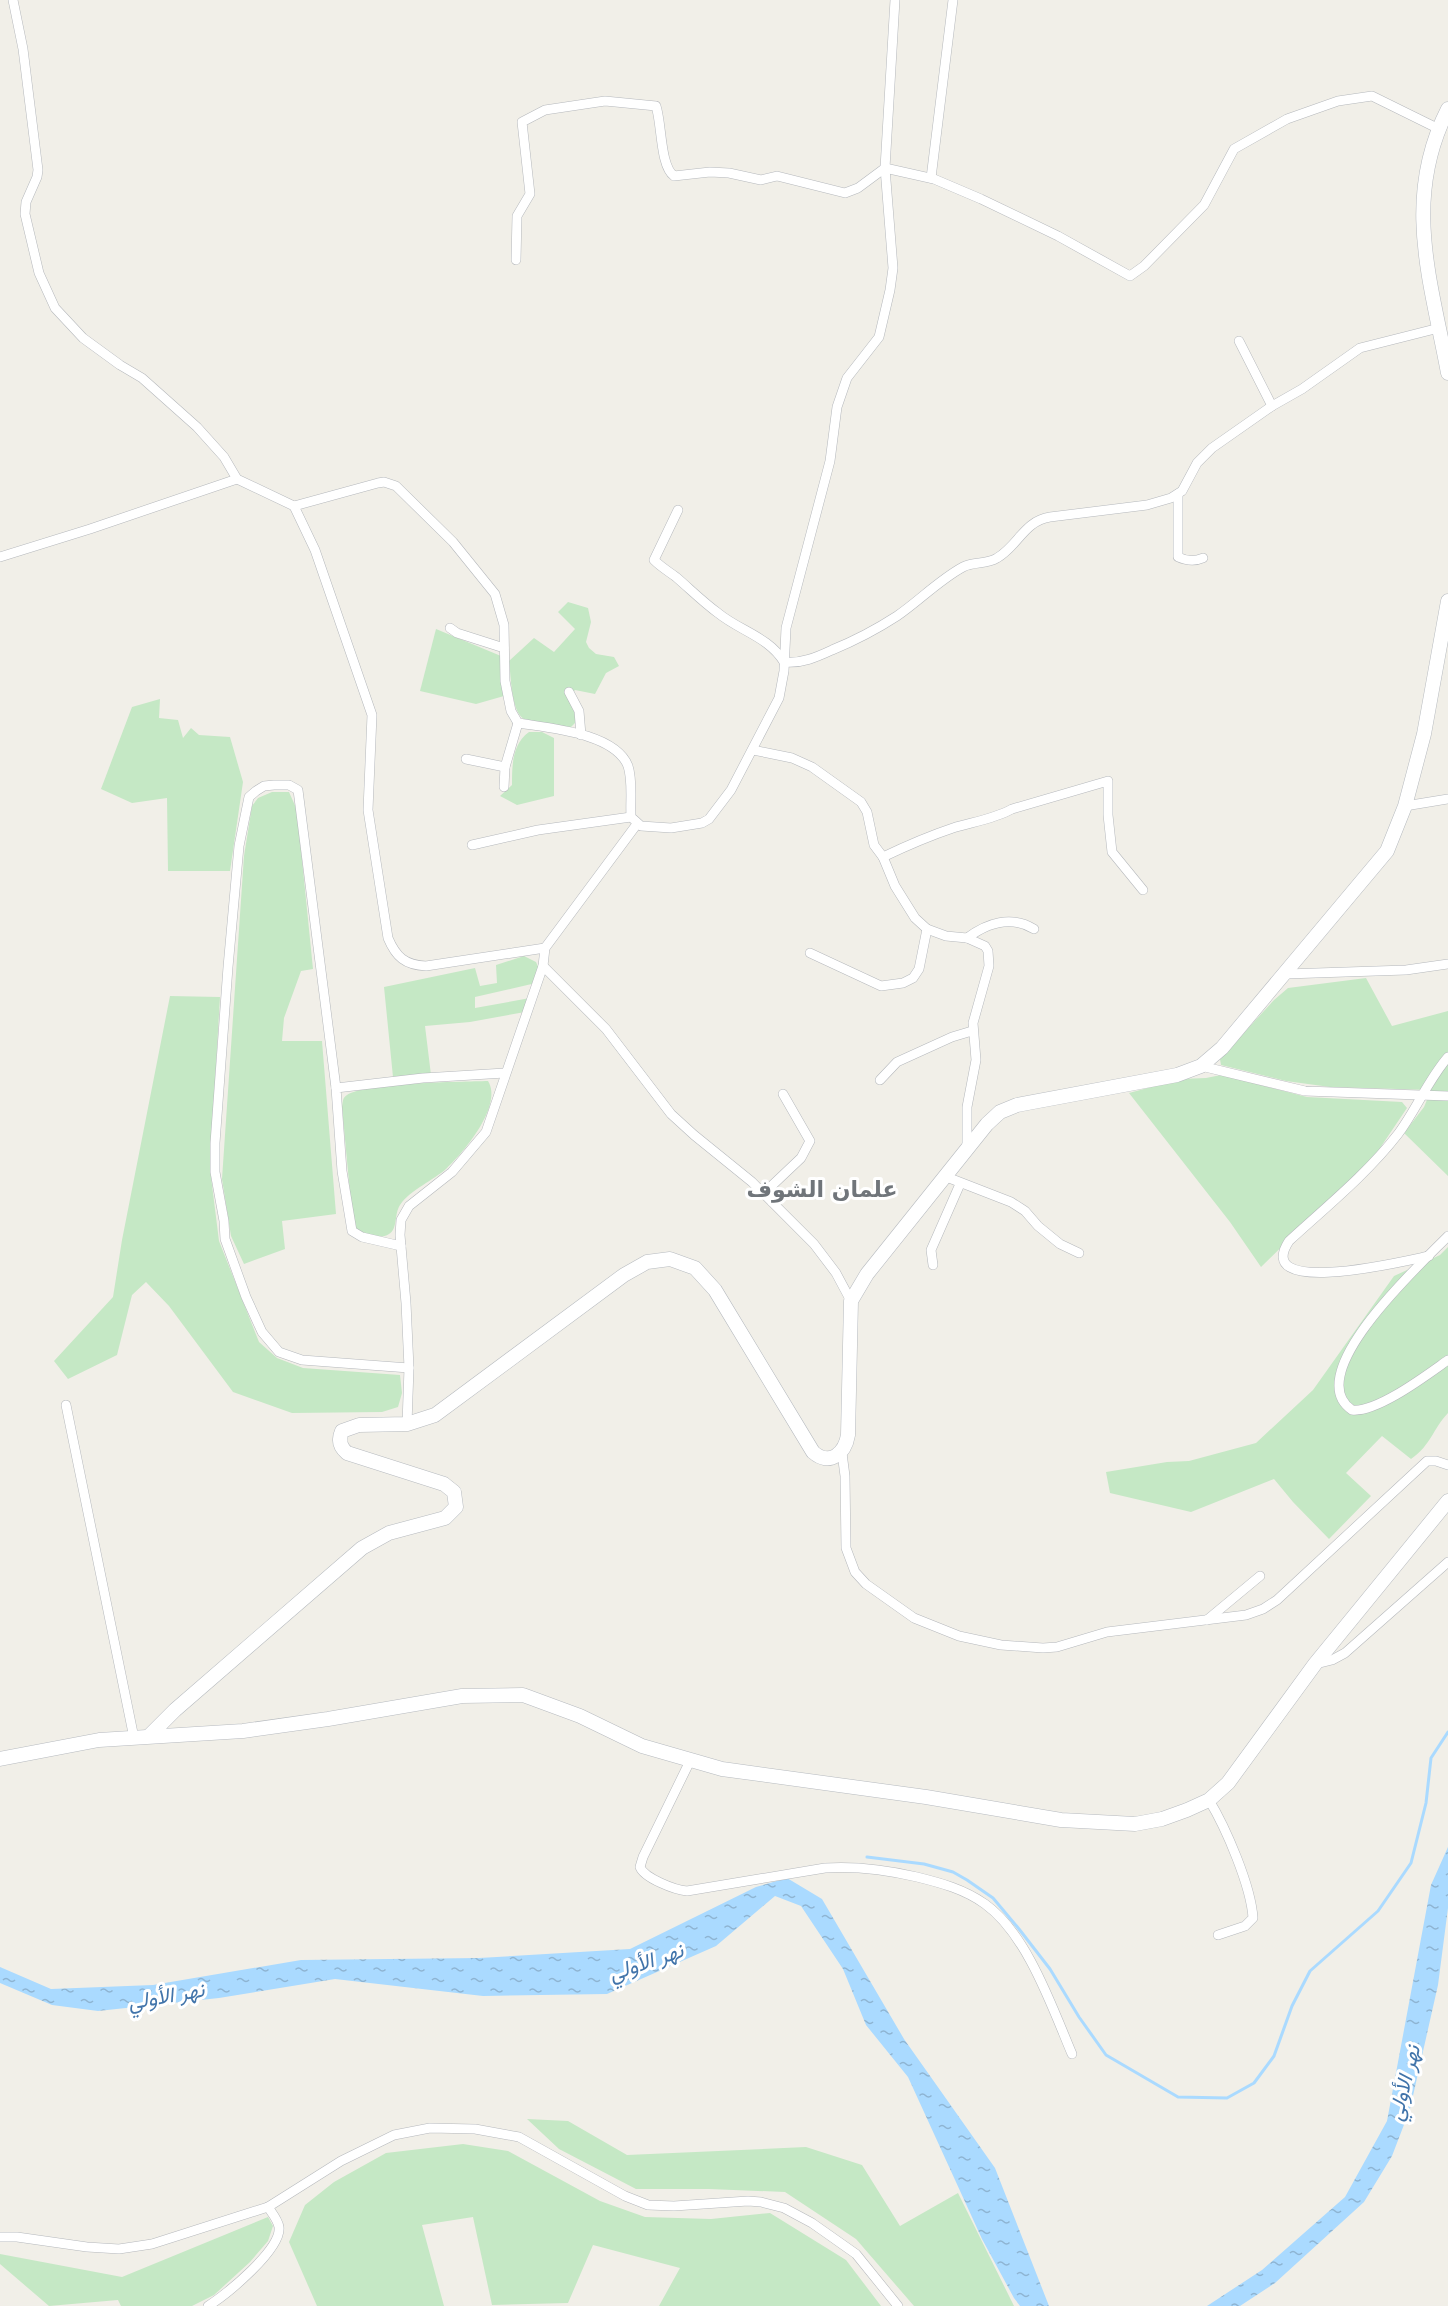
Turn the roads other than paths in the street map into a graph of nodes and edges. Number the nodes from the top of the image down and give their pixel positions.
1 (13, 0) edge
2 (896, 0) edge
3 (953, 0) edge
4 (1448, 109) edge
5 (1439, 129) junction
6 (885, 168) junction
7 (931, 178) junction
8 (516, 260) dead end
9 (1439, 328) junction
10 (1239, 341) dead end
11 (1448, 373) edge
12 (1272, 406) junction
13 (237, 479) junction
14 (1178, 494) junction
15 (294, 506) junction
16 (678, 510) dead end
17 (0, 557) edge
18 (1203, 558) dead end
19 (1448, 601) edge
20 (450, 628) dead end
21 (504, 648) junction
22 (784, 662) junction
23 (568, 692) dead end
24 (519, 723) junction
25 (581, 735) junction
26 (753, 750) junction
27 (465, 759) dead end
28 (505, 767) junction
29 (504, 787) dead end
30 (1448, 799) edge
31 (1405, 806) junction
32 (634, 821) junction
33 (472, 845) dead end
34 (883, 857) junction
35 (1143, 890) dead end
36 (927, 928) junction
37 (1034, 929) dead end
38 (967, 938) junction
39 (545, 948) junction
40 (810, 953) dead end
41 (1448, 964) edge
42 (543, 966) junction
43 (1286, 974) junction
44 (972, 1031) junction
45 (1448, 1057) edge
46 (1201, 1066) junction
47 (505, 1073) junction
48 (880, 1080) dead end
49 (336, 1088) junction
50 (783, 1094) dead end
51 (1448, 1096) edge
52 (1422, 1097) junction
53 (967, 1149) junction
54 (944, 1176) junction
55 (960, 1184) junction
56 (764, 1193) junction
57 (1448, 1236) edge
58 (400, 1246) junction
59 (1079, 1253) dead end
60 (1429, 1256) junction
61 (933, 1265) dead end
62 (851, 1301) junction
63 (1448, 1360) edge
64 (409, 1368) junction
65 (66, 1405) dead end
66 (408, 1424) junction
67 (842, 1453) junction
68 (1448, 1465) edge
69 (1448, 1501) edge
70 (1448, 1562) edge
71 (1260, 1576) dead end
72 (1206, 1621) junction
73 (1316, 1664) junction
74 (149, 1736) junction
75 (134, 1738) junction
76 (0, 1759) edge
77 (690, 1761) junction
78 (1209, 1800) junction
79 (1218, 1935) dead end
80 (1072, 2054) dead end
81 (268, 2207) junction
82 (0, 2237) edge
83 (208, 2306) edge
84 (898, 2306) edge

1 - 13 street
2 - 6 street
3 - 7 street
4 - 5 street
5 - 7 street
5 - 9 street
6 - 7 street
6 - 8 street
6 - 22 street
9 - 11 street
9 - 12 street
10 - 12 street
12 - 14 street
13 - 15 street
13 - 17 street
14 - 18 street
14 - 22 street
15 - 21 street
15 - 39 street
16 - 22 street
19 - 31 street
20 - 21 street
21 - 24 street
22 - 26 street
23 - 25 street
24 - 25 street
24 - 28 street
25 - 32 street
26 - 32 street
26 - 34 street
27 - 28 street
28 - 29 street
30 - 31 street
31 - 43 street
32 - 33 street
32 - 39 street
34 - 35 street
34 - 36 street
36 - 38 street
36 - 40 street
37 - 38 street
38 - 44 street
39 - 42 street
41 - 43 street
42 - 47 street
42 - 56 street
43 - 46 street
44 - 48 street
44 - 53 street
45 - 52 street
46 - 52 street
46 - 53 street
47 - 49 street
47 - 58 street
49 - 58 street
49 - 64 street
50 - 56 street
51 - 52 street
52 - 60 street
53 - 54 street
54 - 55 street
54 - 62 street
55 - 59 street
55 - 61 street
56 - 62 street
57 - 60 street
58 - 64 street
60 - 63 street
62 - 67 street
64 - 66 street
65 - 75 street
66 - 67 street
66 - 74 street
67 - 72 street
68 - 72 street
69 - 73 street
70 - 73 street
71 - 72 street
73 - 78 street
74 - 75 street
74 - 77 street
75 - 76 street
77 - 78 street
77 - 80 street
78 - 79 street
81 - 82 street
81 - 83 street
81 - 84 street

